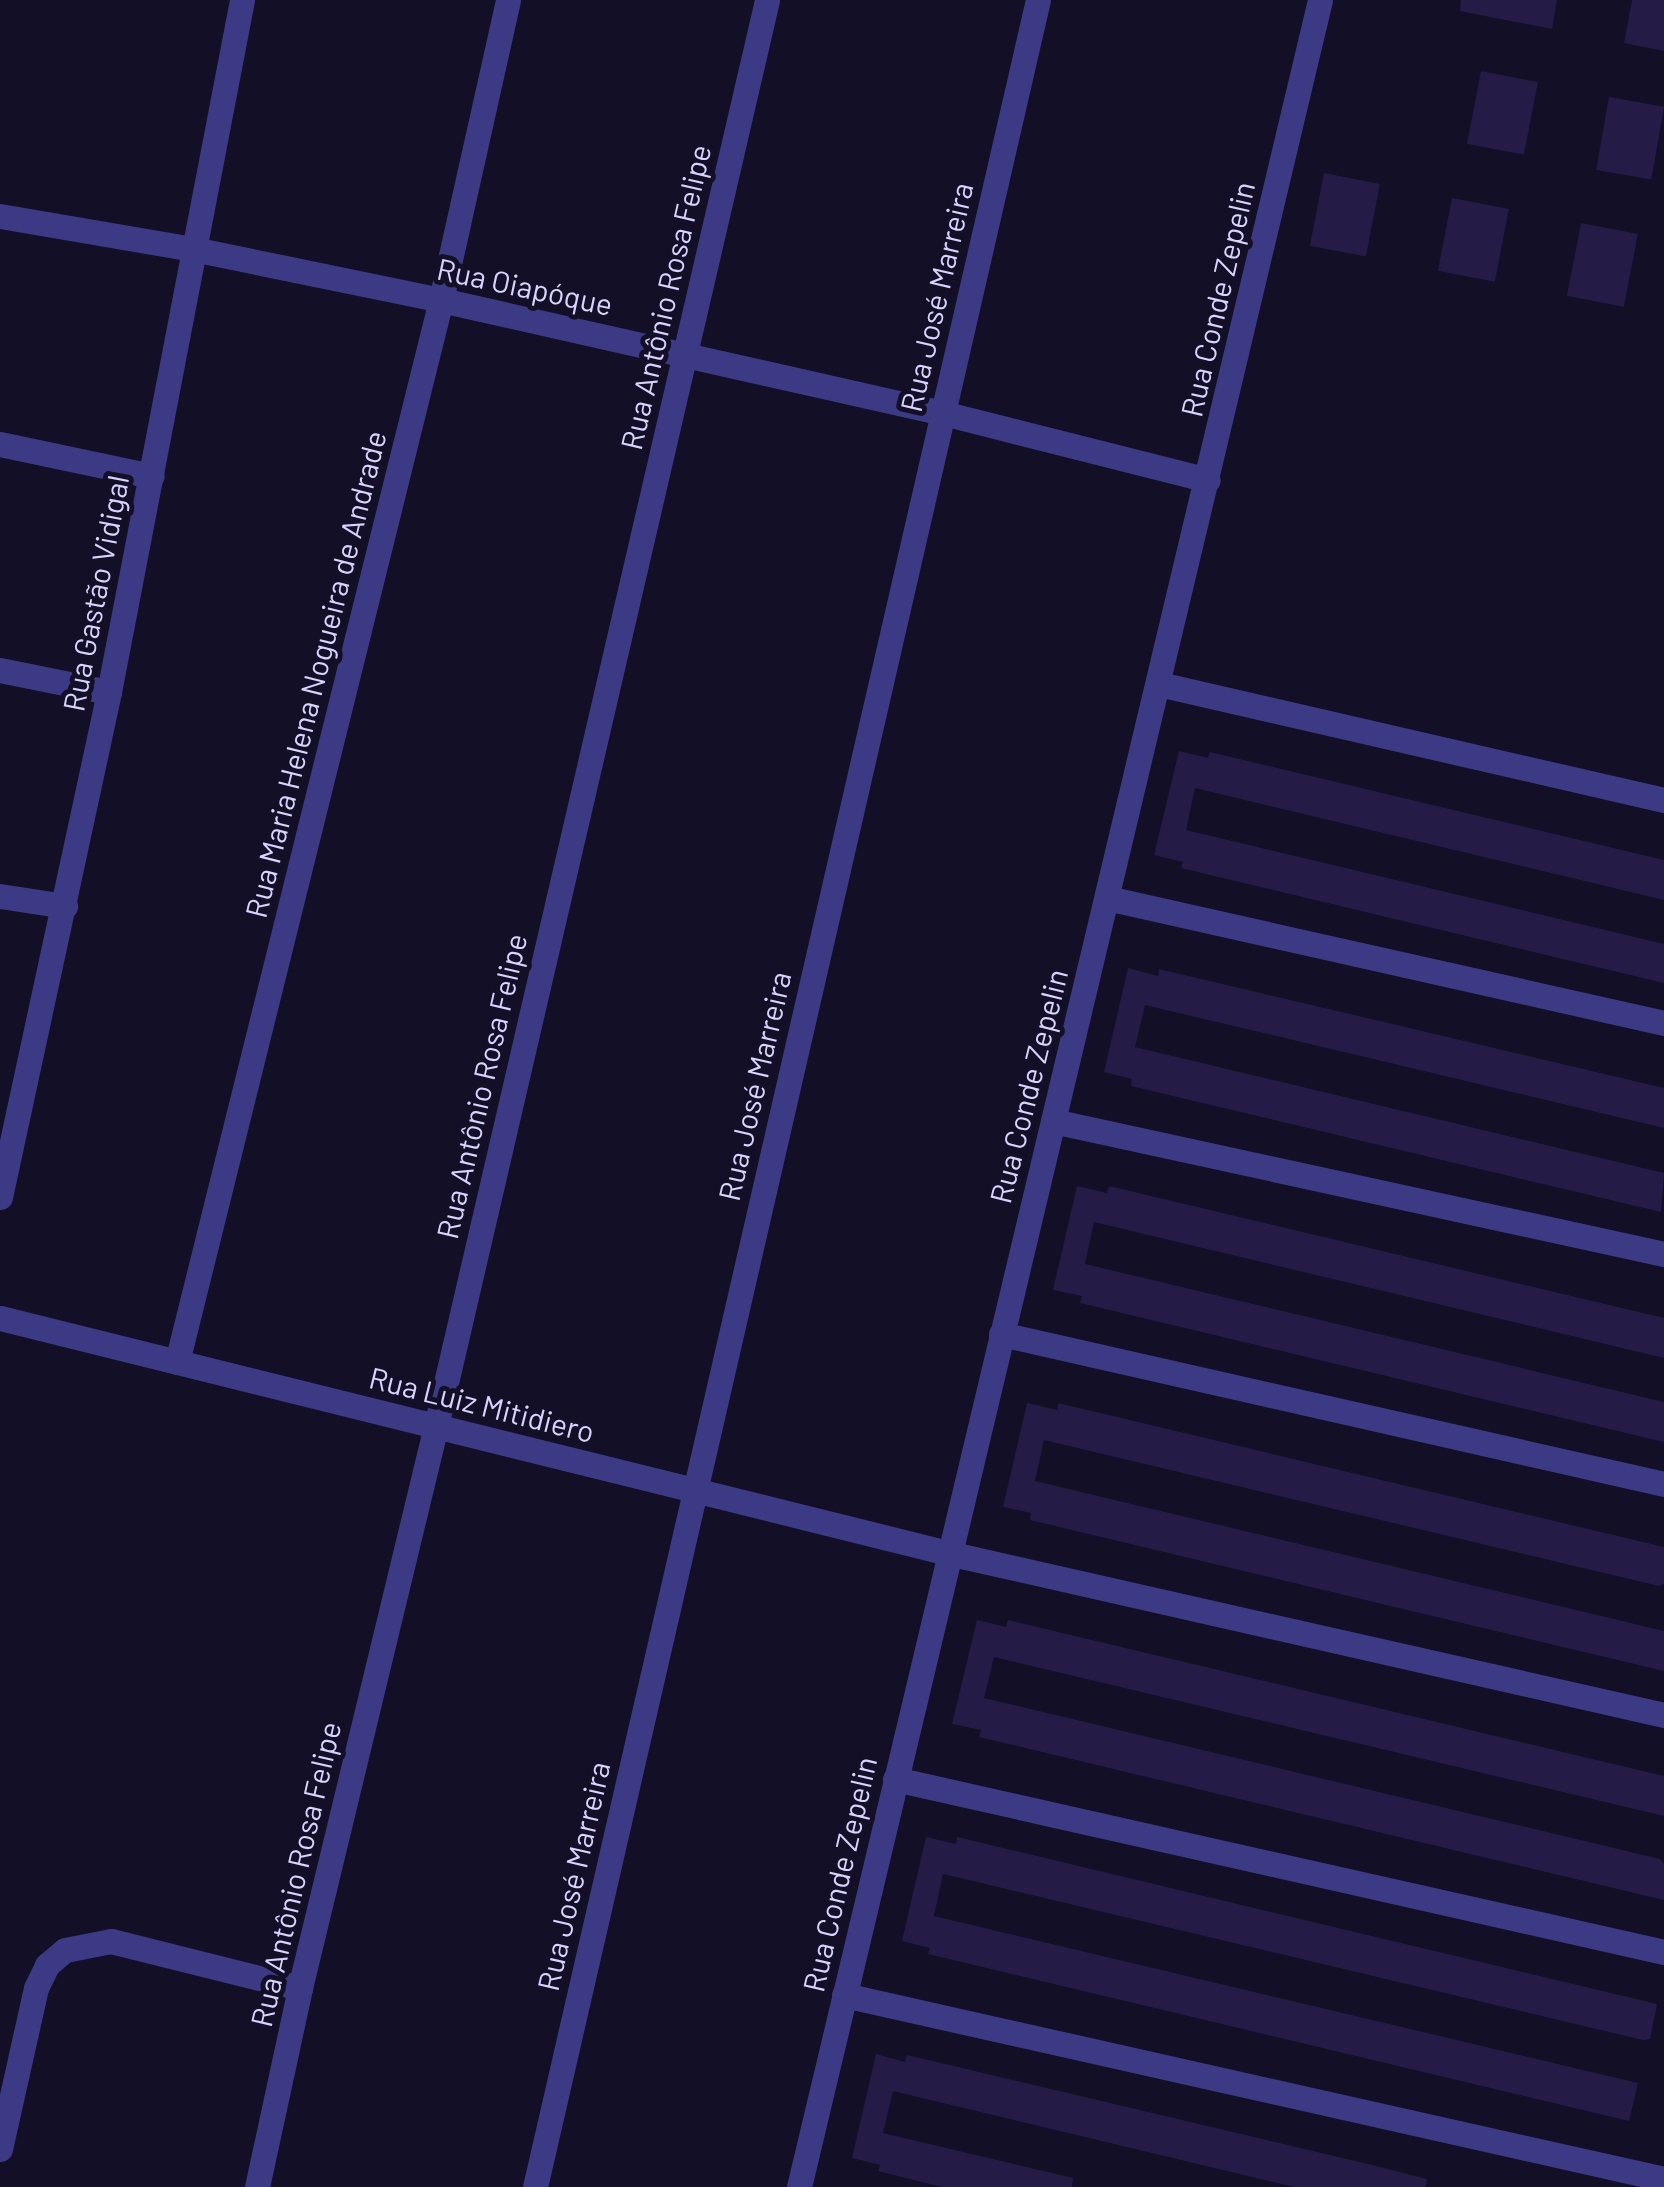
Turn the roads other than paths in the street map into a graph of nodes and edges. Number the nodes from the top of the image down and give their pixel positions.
1 (242, 0) edge
2 (508, 0) edge
3 (767, 0) edge
4 (1038, 0) edge
5 (1320, 0) edge
6 (0, 216) edge
7 (193, 249) junction
8 (441, 300) junction
9 (685, 354) junction
10 (943, 413) junction
11 (0, 444) edge
12 (152, 476) junction
13 (1208, 480) junction
14 (0, 670) edge
15 (1159, 684) junction
16 (108, 692) junction
17 (1664, 800) edge
18 (0, 896) edge
19 (1107, 898) junction
20 (64, 906) junction
21 (1664, 1024) edge
22 (1053, 1121) junction
23 (10, 1124) edge
24 (0, 1197) edge
25 (1664, 1254) edge
26 (0, 1318) edge
27 (1001, 1334) junction
28 (177, 1362) junction
29 (436, 1426) junction
30 (1664, 1484) edge
31 (694, 1490) junction
32 (948, 1554) junction
33 (1664, 1715) edge
34 (895, 1779) junction
35 (1664, 1952) edge
36 (300, 1988) junction
37 (844, 1994) junction
38 (0, 2148) edge
39 (1664, 2179) edge
40 (257, 2187) edge
41 (535, 2187) edge
42 (799, 2187) edge

1 - 7 street, Rua Gastão Vidigal
2 - 8 street, Rua Maria Helena Nogueira de Andrade
3 - 9 street, Rua Antônio Rosa Felipe
4 - 10 street, Rua José Marreira
5 - 13 street, Rua Conde Zepelin
6 - 7 street, Rua Oiapóque
7 - 8 street, Rua Oiapóque
7 - 12 street, Rua Gastão Vidigal
8 - 9 street, Rua Oiapóque
8 - 28 street, Rua Maria Helena Nogueira de Andrade
9 - 10 street, Rua Oiapóque
9 - 29 street, Rua Antônio Rosa Felipe
10 - 13 street, Rua Oiapóque
10 - 31 street, Rua José Marreira
11 - 12 street
12 - 16 street, Rua Gastão Vidigal
13 - 15 street, Rua Conde Zepelin
14 - 16 street
15 - 17 street
15 - 19 street, Rua Conde Zepelin
16 - 20 street, Rua Gastão Vidigal
18 - 20 street
19 - 21 street
19 - 22 street, Rua Conde Zepelin
20 - 23 street, Rua Gastão Vidigal
22 - 25 street
22 - 27 street, Rua Conde Zepelin
23 - 24 street, Rua Gastão Vidigal
26 - 28 street, Rua Luiz Mitidiero
27 - 30 street
27 - 32 street, Rua Conde Zepelin
28 - 29 street, Rua Luiz Mitidiero
29 - 31 street, Rua Luiz Mitidiero
29 - 36 street, Rua Antônio Rosa Felipe
31 - 32 street, Rua Luiz Mitidiero
31 - 41 street, Rua José Marreira
32 - 33 street, Rua Luiz Mitidiero
32 - 34 street, Rua Conde Zepelin
34 - 35 street
34 - 37 street, Rua Conde Zepelin
36 - 38 street
36 - 40 street, Rua Antônio Rosa Felipe
37 - 39 street
37 - 42 street, Rua Conde Zepelin

